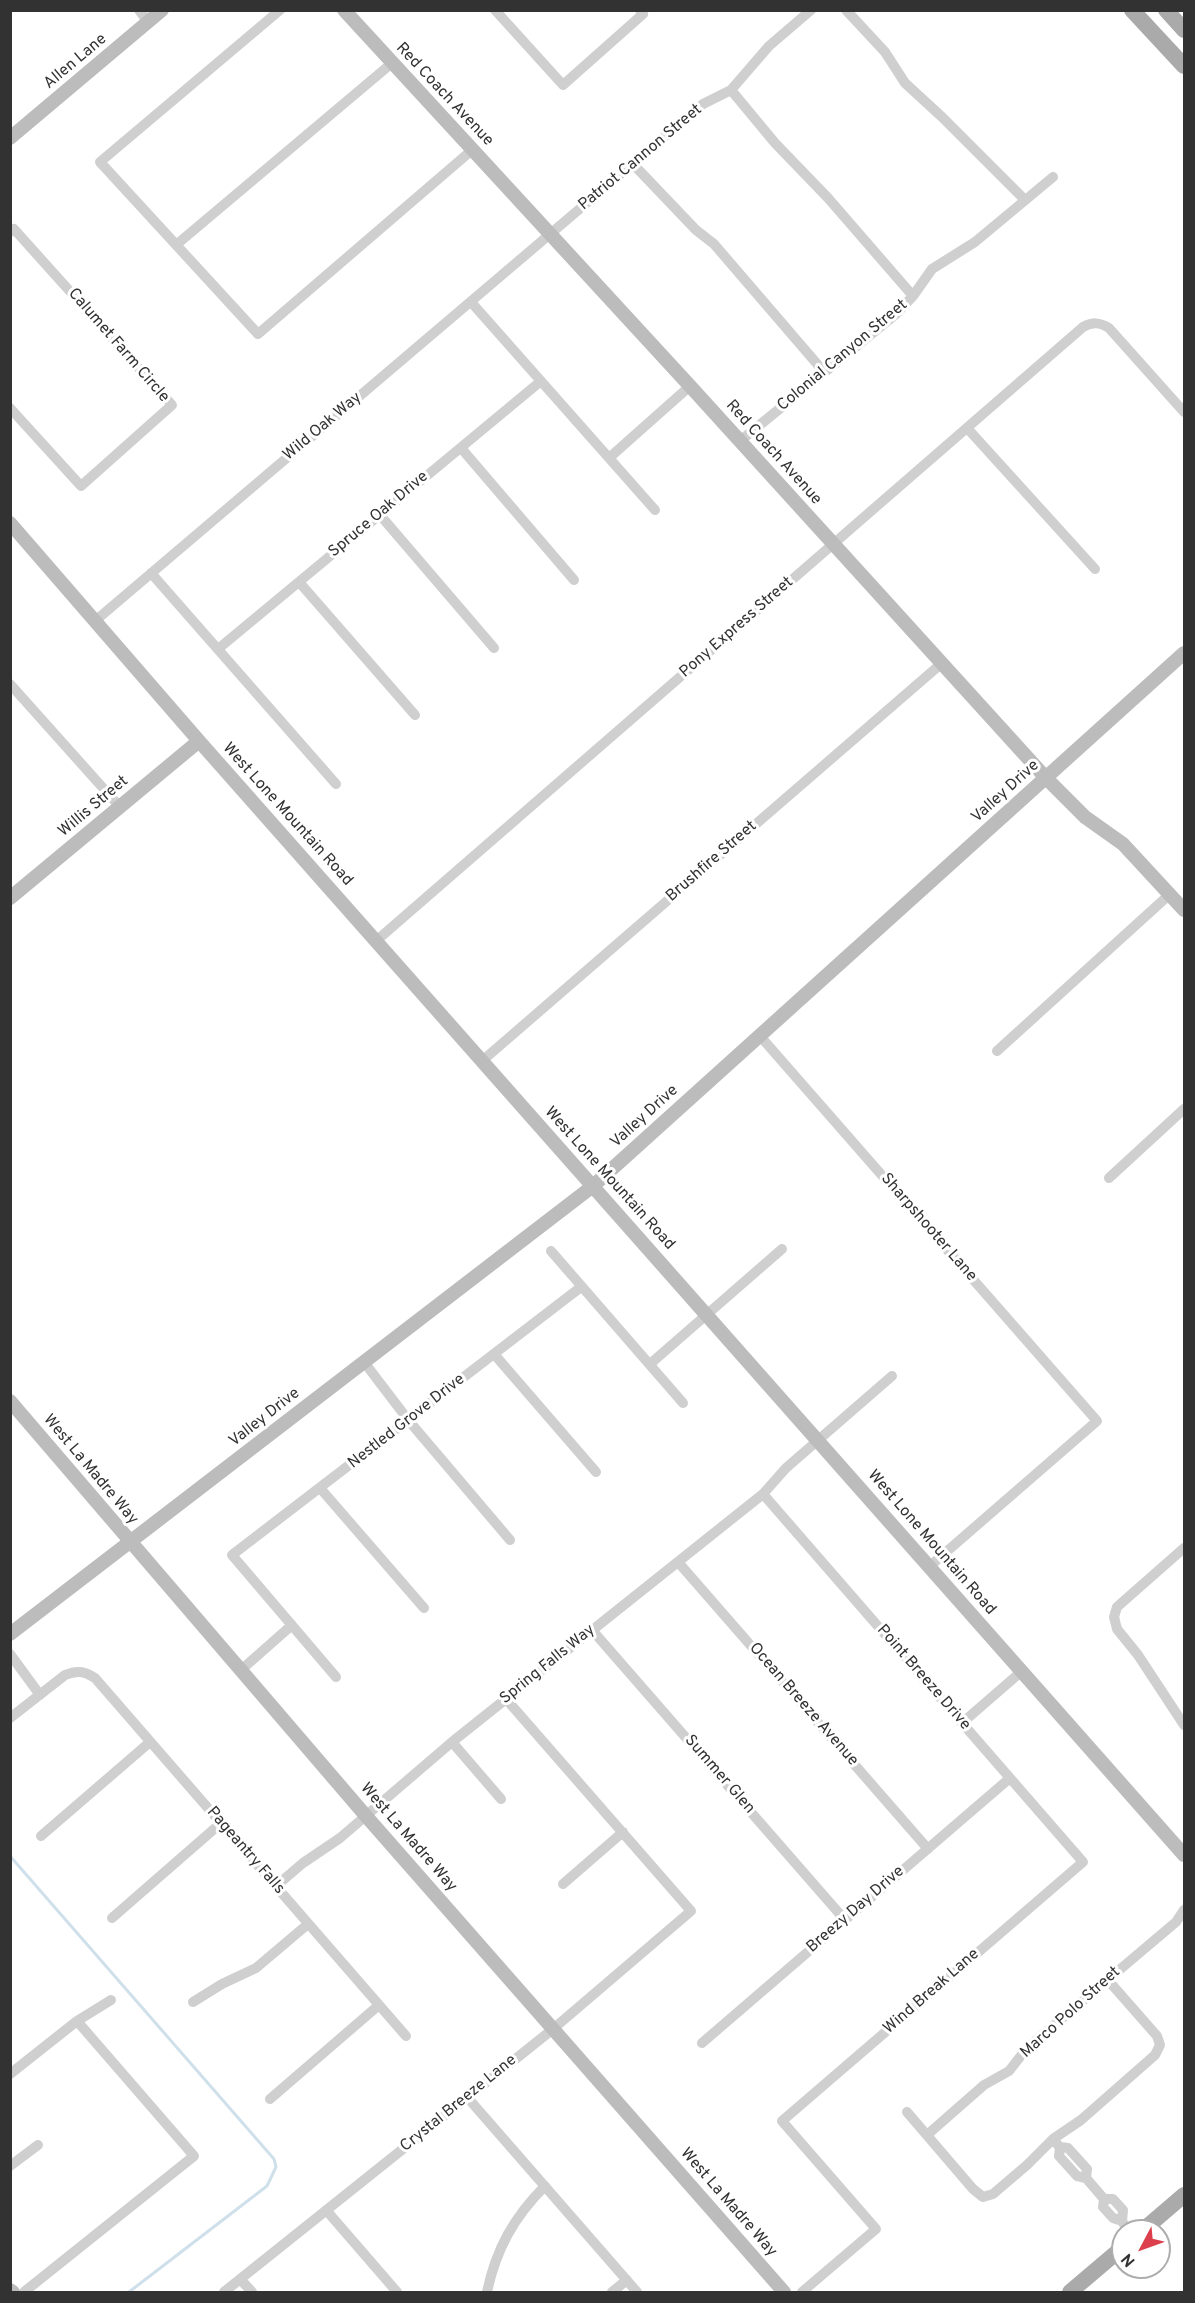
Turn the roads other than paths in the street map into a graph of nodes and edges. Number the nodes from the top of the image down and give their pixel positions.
1 (139, 10) edge
2 (162, 10) edge
3 (280, 10) edge
4 (344, 10) edge
5 (495, 10) edge
6 (811, 10) edge
7 (846, 10) edge
8 (1132, 10) edge
9 (1166, 10) edge
10 (641, 12) edge
11 (148, 22) junction
12 (1185, 30) edge
13 (392, 63) junction
14 (1185, 66) edge
15 (730, 90) junction
16 (10, 138) edge
17 (472, 150) junction
18 (633, 164) junction
19 (1053, 177) dead end
20 (1025, 200) junction
21 (10, 232) edge
22 (550, 234) junction
23 (176, 245) junction
24 (913, 296) junction
25 (471, 302) junction
26 (824, 372) junction
27 (541, 381) junction
28 (690, 386) junction
29 (10, 408) edge
30 (1185, 412) edge
31 (967, 428) junction
32 (740, 441) junction
33 (460, 448) junction
34 (609, 458) junction
35 (655, 510) dead end
36 (380, 515) junction
37 (10, 523) edge
38 (833, 544) junction
39 (1095, 569) dead end
40 (151, 573) junction
41 (574, 580) dead end
42 (299, 582) junction
43 (95, 621) junction
44 (494, 648) dead end
45 (218, 649) junction
46 (1184, 655) edge
47 (942, 663) junction
48 (10, 684) edge
49 (416, 715) dead end
50 (199, 741) junction
51 (1046, 778) junction
52 (336, 784) dead end
53 (120, 807) junction
54 (1170, 894) junction
55 (10, 898) edge
56 (1185, 910) edge
57 (376, 941) junction
58 (759, 1036) junction
59 (997, 1051) dead end
60 (482, 1061) junction
61 (1185, 1109) edge
62 (1109, 1178) dead end
63 (593, 1186) junction
64 (782, 1249) dead end
65 (551, 1251) dead end
66 (581, 1287) junction
67 (707, 1315) junction
68 (494, 1354) junction
69 (364, 1362) junction
70 (650, 1364) junction
71 (892, 1376) dead end
72 (10, 1401) edge
73 (683, 1403) dead end
74 (409, 1421) junction
75 (819, 1441) junction
76 (596, 1472) dead end
77 (320, 1488) junction
78 (763, 1494) junction
79 (510, 1540) dead end
80 (131, 1543) junction
81 (1185, 1548) edge
82 (678, 1562) junction
83 (930, 1566) junction
84 (424, 1608) dead end
85 (292, 1625) junction
86 (592, 1630) junction
87 (10, 1634) edge
88 (10, 1654) edge
89 (241, 1670) junction
90 (1022, 1671) junction
91 (336, 1677) dead end
92 (40, 1695) junction
93 (506, 1699) junction
94 (10, 1718) edge
95 (962, 1723) junction
96 (1185, 1725) edge
97 (150, 1742) junction
98 (452, 1742) junction
99 (1010, 1778) junction
100 (501, 1799) dead end
101 (366, 1816) junction
102 (221, 1823) junction
103 (623, 1832) junction
104 (41, 1836) dead end
105 (928, 1849) junction
106 (1185, 1855) edge
107 (1083, 1863) joint
108 (563, 1884) dead end
109 (276, 1887) junction
110 (1185, 1910) edge
111 (112, 1918) dead end
112 (845, 1920) junction
113 (308, 1924) junction
114 (1107, 1979) junction
115 (111, 2000) dead end
116 (193, 2002) dead end
117 (379, 2005) junction
118 (77, 2021) junction
119 (553, 2029) junction
120 (406, 2036) dead end
121 (702, 2043) dead end
122 (10, 2074) edge
123 (467, 2097) junction
124 (270, 2100) dead end
125 (907, 2112) dead end
126 (927, 2135) junction
127 (1056, 2143) junction
128 (38, 2145) dead end
129 (10, 2166) edge
130 (545, 2186) junction
131 (1185, 2195) edge
132 (326, 2210) junction
133 (1124, 2219) edge
134 (1156, 2219) edge
135 (1111, 2257) edge
136 (240, 2279) junction
137 (627, 2280) junction
138 (24, 2292) edge
139 (224, 2292) edge
140 (252, 2292) edge
141 (397, 2292) edge
142 (487, 2292) edge
143 (612, 2292) edge
144 (638, 2292) edge
145 (784, 2292) edge
146 (802, 2292) edge
147 (1070, 2292) edge

1 - 11 street
2 - 11 street, Allen Lane
3 - 23 street
4 - 13 street, Red Coach Avenue
5 - 10 street
6 - 15 street, Patriot Cannon Street
7 - 20 street
8 - 14 main road
9 - 12 main road
11 - 16 street, Allen Lane
13 - 17 street, Red Coach Avenue
13 - 23 street
15 - 18 street, Patriot Cannon Street
15 - 24 street
17 - 22 street, Red Coach Avenue
17 - 23 street
18 - 22 street, Patriot Cannon Street
18 - 26 street
19 - 20 street, Colonial Canyon Street
20 - 24 street, Colonial Canyon Street
21 - 29 street, Calumet Farm Circle
22 - 25 street, Wild Oak Way
22 - 28 street, Red Coach Avenue
24 - 26 street, Colonial Canyon Street
25 - 27 street
25 - 40 street, Wild Oak Way
26 - 32 street, Colonial Canyon Street
27 - 33 street, Spruce Oak Drive
27 - 34 street
28 - 32 street, Red Coach Avenue
28 - 34 street
30 - 31 street, Pony Express Street
31 - 38 street, Pony Express Street
31 - 39 street
32 - 38 street, Red Coach Avenue
33 - 36 street, Spruce Oak Drive
33 - 41 street
34 - 35 street
36 - 42 street, Spruce Oak Drive
36 - 44 street
37 - 43 street, West Lone Mountain Road
38 - 47 street, Red Coach Avenue
38 - 57 street, Pony Express Street
40 - 43 street, Wild Oak Way
40 - 45 street
42 - 45 street, Spruce Oak Drive
42 - 49 street
43 - 50 street, West Lone Mountain Road
45 - 52 street
46 - 51 street, Valley Drive
47 - 51 street, Red Coach Avenue
47 - 60 street, Brushfire Street
48 - 53 street
50 - 53 street, Willis Street
50 - 57 street, West Lone Mountain Road
51 - 54 street, Red Coach Avenue
51 - 58 street, Valley Drive
53 - 55 street, Willis Street
54 - 56 street, Red Coach Avenue
54 - 59 street
57 - 60 street, West Lone Mountain Road
58 - 63 street, Valley Drive
58 - 83 street, Sharpshooter Lane
60 - 63 street, West Lone Mountain Road
61 - 62 street
63 - 67 street, West Lone Mountain Road
63 - 69 street, Valley Drive
64 - 67 street
65 - 66 street
66 - 68 street, Nestled Grove Drive
66 - 70 street
67 - 70 street
67 - 75 street, West Lone Mountain Road
68 - 74 street, Nestled Grove Drive
68 - 76 street
69 - 74 street
69 - 80 street, Valley Drive
70 - 73 street
71 - 75 street, Spring Falls Way
72 - 80 street, West La Madre Way
74 - 77 street, Nestled Grove Drive
74 - 79 street
75 - 78 street, Spring Falls Way
75 - 83 street, West Lone Mountain Road
77 - 84 street
77 - 85 street, Nestled Grove Drive
78 - 82 street, Spring Falls Way
78 - 95 street, Point Breeze Drive
80 - 87 street, Valley Drive
80 - 89 street, West La Madre Way
81 - 96 street
82 - 86 street, Spring Falls Way
82 - 105 street, Ocean Breeze Avenue
83 - 90 street, West Lone Mountain Road
85 - 89 street
85 - 91 street
86 - 93 street, Spring Falls Way
86 - 112 street, Summer Glen
88 - 92 street
89 - 101 street, West La Madre Way
90 - 95 street
90 - 106 street, West Lone Mountain Road
92 - 94 street
92 - 97 street, Pageantry Falls
93 - 98 street, Spring Falls Way
93 - 103 street
95 - 99 street, Point Breeze Drive
97 - 102 street, Pageantry Falls
97 - 104 street
98 - 100 street
98 - 101 street, Spring Falls Way
99 - 105 street, Breezy Day Drive
99 - 107 street, Point Breeze Drive
101 - 109 street, Spring Falls Way
101 - 119 street, West La Madre Way
102 - 109 street, Pageantry Falls
102 - 111 street
103 - 108 street
103 - 119 street, Crystal Breeze Lane
105 - 112 street, Breezy Day Drive
107 - 146 street, Wind Break Lane
109 - 113 street, Pageantry Falls
110 - 114 street, Marco Polo Street
112 - 121 street, Breezy Day Drive
113 - 116 street
113 - 117 street, Pageantry Falls
114 - 126 street, Marco Polo Street
114 - 127 street
115 - 118 street
117 - 120 street, Pageantry Falls
117 - 124 street
118 - 122 street
118 - 138 street
119 - 123 street, Crystal Breeze Lane
119 - 145 street, West La Madre Way
123 - 130 street
123 - 132 street, Crystal Breeze Lane
125 - 126 street
126 - 127 street
127 - 133 street
128 - 129 street
130 - 137 street
130 - 142 street
131 - 134 main road
132 - 136 street, Crystal Breeze Lane
132 - 141 street
135 - 147 main road
136 - 139 street, Crystal Breeze Lane
136 - 140 street
137 - 143 street
137 - 144 street

